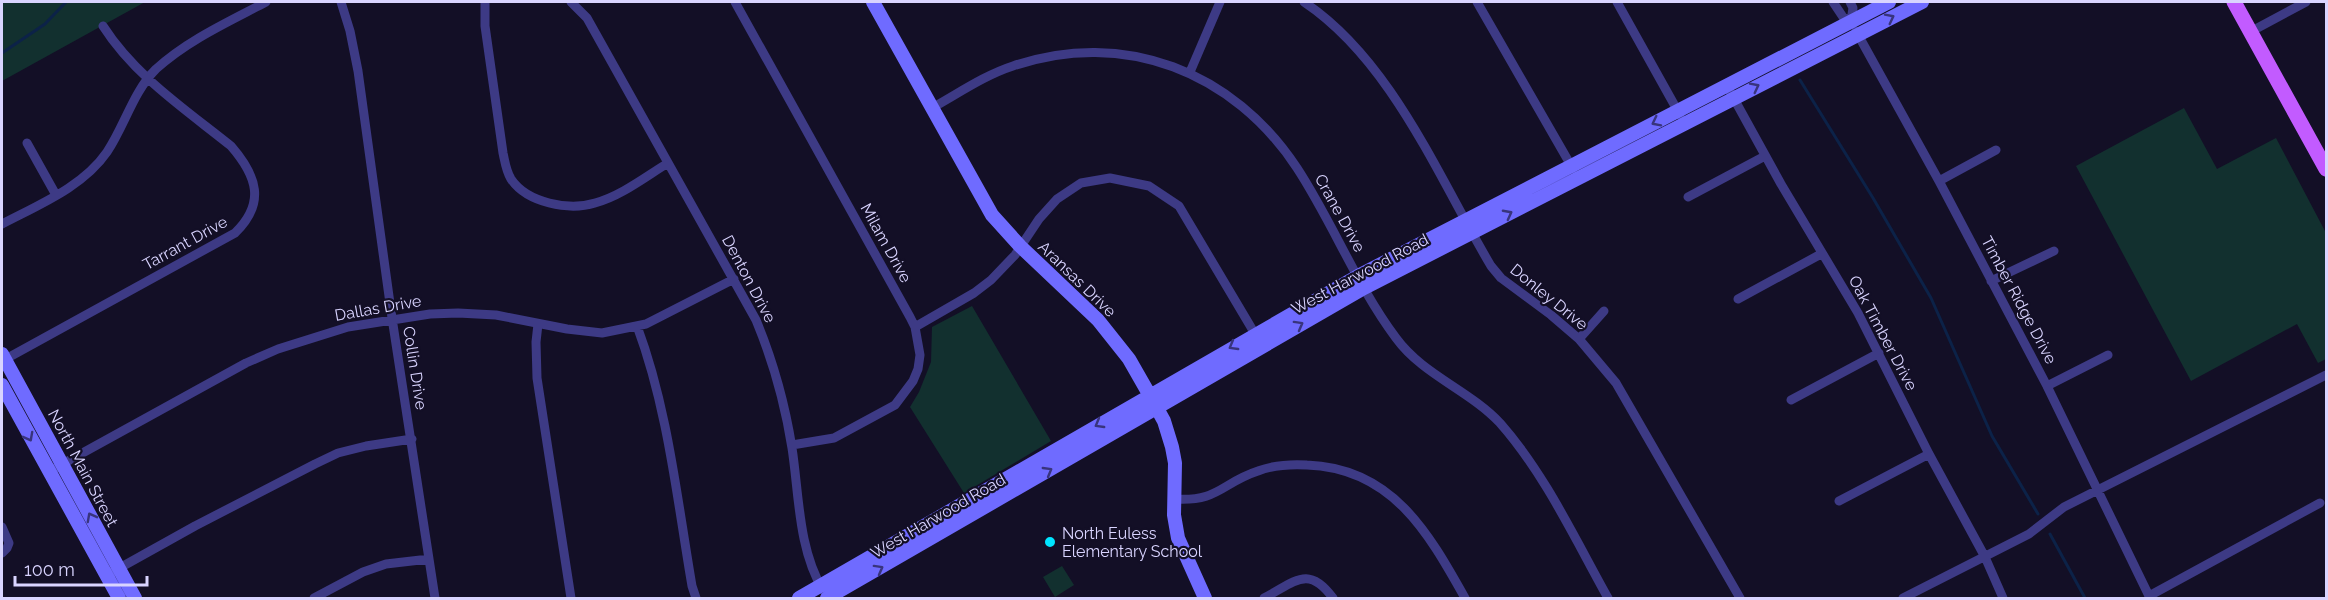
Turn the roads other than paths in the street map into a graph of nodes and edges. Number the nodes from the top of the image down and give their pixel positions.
1 (266, 2) edge
2 (341, 2) edge
3 (485, 2) edge
4 (571, 2) edge
5 (735, 2) edge
6 (875, 2) edge
7 (1220, 2) edge
8 (1304, 2) edge
9 (1477, 2) edge
10 (1617, 2) edge
11 (1833, 2) edge
12 (1850, 2) edge
13 (1889, 2) edge
14 (1922, 2) edge
15 (2234, 2) edge
16 (2306, 2) edge
17 (1851, 21) junction
18 (103, 26) dead end
19 (2250, 32) junction
20 (1858, 34) junction
21 (1190, 72) junction
22 (148, 79) junction
23 (1730, 92) junction
24 (932, 108) junction
25 (1681, 117) junction
26 (27, 143) dead end
27 (1996, 150) dead end
28 (1765, 156) junction
29 (668, 163) junction
30 (2326, 169) edge
31 (1574, 171) junction
32 (1939, 181) junction
33 (56, 195) junction
34 (1688, 197) dead end
35 (1465, 221) junction
36 (2, 224) edge
37 (1472, 234) junction
38 (1020, 246) junction
39 (2054, 251) dead end
40 (1821, 254) junction
41 (734, 279) junction
42 (1991, 281) junction
43 (1361, 282) junction
44 (1738, 299) dead end
45 (1604, 311) dead end
46 (392, 318) junction
47 (538, 324) junction
48 (637, 326) junction
49 (915, 327) junction
50 (1258, 339) junction
51 (1579, 339) junction
52 (1879, 353) junction
53 (2108, 356) dead end
54 (3, 358) edge
55 (2326, 375) edge
56 (2, 385) edge
57 (2047, 386) junction
58 (1149, 394) junction
59 (1791, 400) dead end
60 (1157, 408) junction
61 (412, 439) junction
62 (792, 445) junction
63 (1929, 454) junction
64 (63, 465) junction
65 (48, 472) junction
66 (2097, 490) junction
67 (1174, 499) junction
68 (1839, 501) dead end
69 (2320, 503) dead end
70 (2, 527) edge
71 (917, 530) junction
72 (925, 543) junction
73 (2, 553) edge
74 (1985, 557) junction
75 (429, 559) junction
76 (113, 572) junction
77 (826, 595) edge
78 (2150, 597) edge
79 (119, 598) edge
80 (135, 598) edge
81 (314, 598) edge
82 (435, 598) edge
83 (571, 598) edge
84 (696, 598) edge
85 (800, 598) edge
86 (1205, 598) edge
87 (1264, 598) edge
88 (1333, 598) edge
89 (1465, 598) edge
90 (1608, 598) edge
91 (1740, 598) edge
92 (1903, 598) edge
93 (2003, 598) edge

1 - 22 street
2 - 46 street, Collin Drive
3 - 29 street
4 - 29 street, Denton Drive
5 - 49 street, Milam Drive
6 - 24 main road, Aransas Drive
7 - 21 street
8 - 35 street, Donley Drive
9 - 31 street
10 - 25 street
11 - 17 street
12 - 17 street
13 - 17 main road, West Harwood Road
20 -> 14 main road, West Harwood Road
15 - 19 main road
16 - 19 street
17 - 20 street, Timber Ridge Drive
17 - 23 main road, West Harwood Road
18 - 22 street, Tarrant Drive
19 - 30 main road
23 -> 20 main road, West Harwood Road
20 - 32 street, Timber Ridge Drive
21 - 24 street, Crane Drive
21 - 43 street, Crane Drive
22 - 33 street
22 - 54 street, Tarrant Drive
23 - 25 main road, West Harwood Road
23 - 28 street, Oak Timber Drive
24 - 38 main road, Aransas Drive
25 - 31 main road, West Harwood Road
26 - 33 street
27 - 32 street
28 - 34 street
28 - 40 street, Oak Timber Drive
29 - 41 street, Denton Drive
31 - 35 main road, West Harwood Road
37 -> 31 main road, West Harwood Road
32 - 42 street, Timber Ridge Drive
33 - 36 street
35 - 37 street, Donley Drive
35 - 43 main road, West Harwood Road
37 - 43 main road, West Harwood Road
37 - 51 street, Donley Drive
38 - 49 street
38 - 50 street
38 - 58 main road, Aransas Drive
39 - 42 street
40 - 44 street
40 - 52 street, Oak Timber Drive
41 - 48 street, Dallas Drive
41 - 62 street, Denton Drive
42 - 57 street, Timber Ridge Drive
43 - 50 main road, West Harwood Road
43 - 90 street, Crane Drive
45 - 51 street
46 - 47 street, Dallas Drive
46 - 61 street, Collin Drive
46 - 64 street, Dallas Drive
47 - 48 street, Dallas Drive
47 - 83 street
48 - 84 street
49 - 62 street, Milam Drive
50 -> 58 main road, West Harwood Road
50 - 60 main road, West Harwood Road
51 - 91 street, Donley Drive
52 - 59 street
52 - 63 street, Oak Timber Drive
53 - 57 street
54 - 64 main road, North Main Street
55 - 66 street
56 -> 65 main road, North Main Street
57 - 66 street, Timber Ridge Drive
58 - 60 main road, Aransas Drive
58 -> 71 main road, West Harwood Road
60 - 67 main road, Aransas Drive
72 -> 60 main road, West Harwood Road
61 - 75 street, Collin Drive
61 - 76 street
62 - 77 street, Denton Drive
63 - 68 street
63 - 74 street, Oak Timber Drive
64 - 65 street, Dallas Drive
76 -> 64 main road, North Main Street
65 - 76 main road, North Main Street
66 - 74 street
66 - 78 street, Timber Ridge Drive
67 - 86 main road, Aransas Drive
67 - 89 street
69 - 78 street
70 - 73 street
71 - 72 main road
71 - 77 main road, West Harwood Road
77 -> 72 main road, West Harwood Road
74 - 92 street
74 - 93 street, Oak Timber Drive
75 - 81 street
75 - 82 street, Collin Drive
76 - 79 main road, North Main Street
76 - 80 main road, North Main Street
77 - 85 main road, West Harwood Road
87 - 88 street

